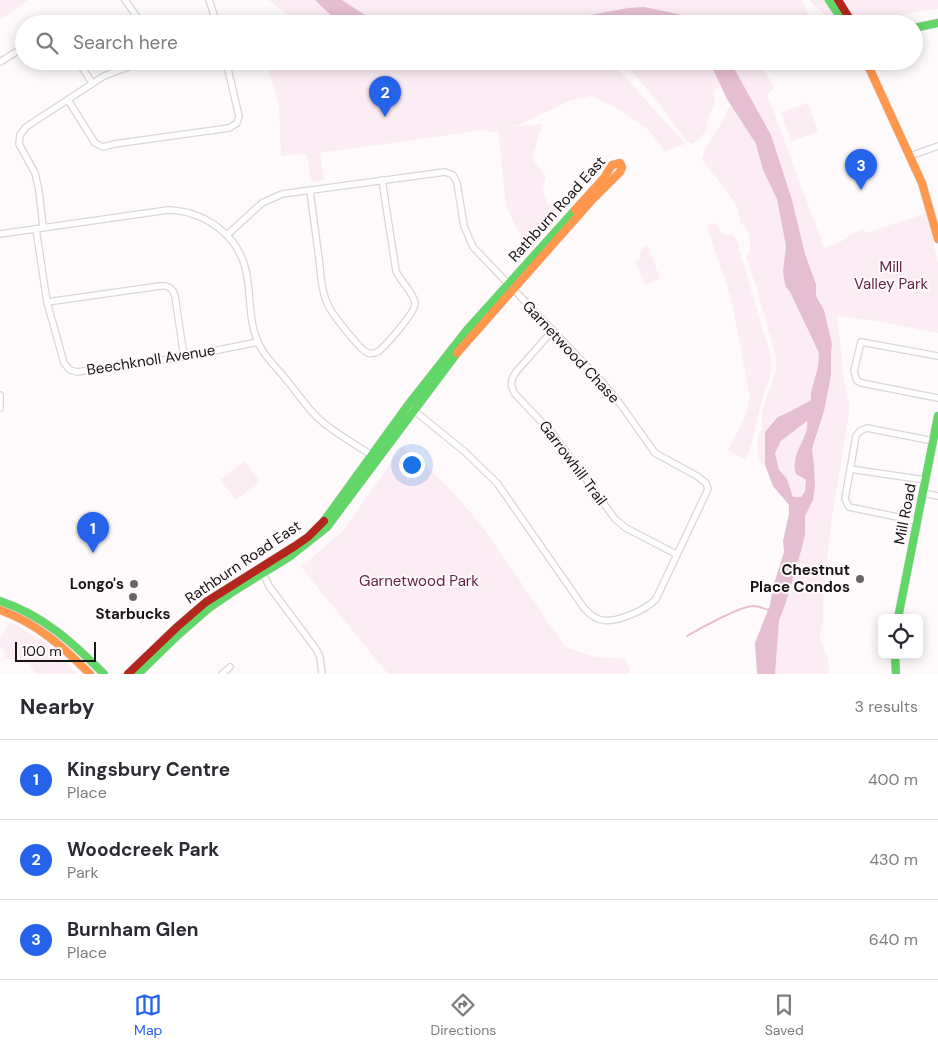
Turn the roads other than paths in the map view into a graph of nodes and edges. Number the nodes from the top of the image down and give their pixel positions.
1 (125, 0) edge
2 (209, 0) edge
3 (829, 0) edge
4 (838, 0) edge
5 (136, 15) edge
6 (214, 15) edge
7 (839, 15) edge
8 (847, 15) edge
9 (938, 24) edge
10 (923, 26) edge
11 (15, 53) edge
12 (0, 62) edge
13 (84, 70) edge
14 (121, 70) edge
15 (228, 70) edge
16 (870, 70) edge
17 (92, 83) junction
18 (68, 100) junction
19 (938, 146) edge
20 (910, 156) junction
21 (382, 180) junction
22 (310, 191) junction
23 (43, 228) junction
24 (36, 229) junction
25 (0, 234) edge
26 (227, 235) junction
27 (938, 239) edge
28 (510, 286) junction
29 (47, 302) junction
30 (553, 330) junction
31 (258, 342) junction
32 (938, 356) edge
33 (184, 357) junction
34 (0, 395) edge
35 (938, 398) edge
36 (410, 407) junction
37 (0, 408) edge
38 (938, 420) edge
39 (933, 441) junction
40 (374, 457) junction
41 (850, 469) junction
42 (925, 480) junction
43 (923, 493) junction
44 (938, 496) edge
45 (917, 521) junction
46 (676, 554) junction
47 (263, 573) junction
48 (0, 601) edge
49 (0, 610) edge
50 (899, 614) edge
51 (895, 659) edge
52 (230, 667) dead end
53 (90, 674) edge
54 (104, 674) edge
55 (128, 674) edge
56 (138, 674) edge
57 (222, 674) edge
58 (322, 674) edge
59 (896, 674) edge

1 - 5 street
2 - 6 street
3 - 7 street
4 - 8 street
9 - 10 street
11 - 12 street
13 - 17 street
14 - 17 street
15 - 18 street
16 - 20 street
17 - 18 street
18 - 23 street
19 - 20 street
20 - 27 street
21 - 22 street, Garnetwood Chase
21 - 22 street
21 - 28 street, Garnetwood Chase
22 - 26 street, Garnetwood Chase
23 - 24 street
23 - 26 street
24 - 25 street
24 - 29 street, Beechknoll Avenue
26 - 31 street
28 - 28 street, Rathburn Road East
28 - 30 street, Garnetwood Chase
28 - 36 street, Rathburn Road East
29 - 33 street, Beechknoll Avenue
29 - 33 street
30 - 46 street, Garnetwood Chase
30 - 46 street, Garrowhill Trail
31 - 33 street, Beechknoll Avenue
31 - 40 street
32 - 35 street
34 - 37 street
36 - 40 street, Rathburn Road East
36 - 46 street, Garnetwood Chase
38 - 39 street, Mill Road
39 - 41 street
39 - 42 street, Mill Road
40 - 47 street, Rathburn Road East
40 - 55 street, Rathburn Road East
41 - 42 street
41 - 45 street
42 - 43 street, Mill Road
43 - 44 street
43 - 45 street, Mill Road
45 - 50 street, Mill Road
47 - 56 street, Rathburn Road East
47 - 58 street
48 - 54 street
49 - 53 street
51 - 59 street
52 - 57 street

